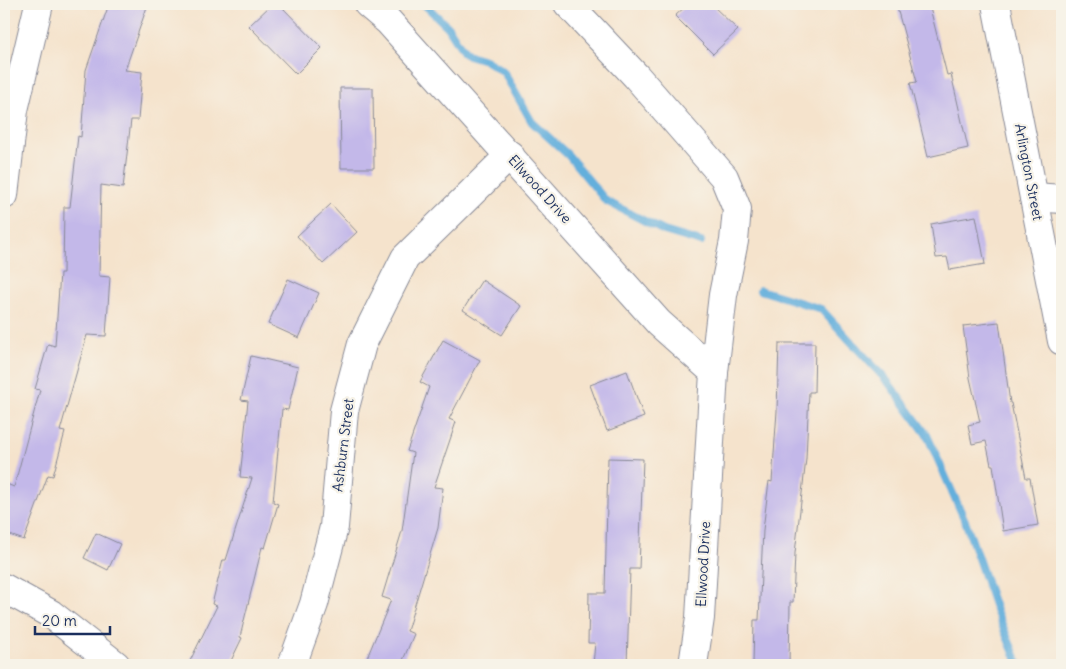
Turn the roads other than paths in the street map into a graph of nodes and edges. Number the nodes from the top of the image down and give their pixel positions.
1 (39, 4) edge
2 (368, 4) edge
3 (568, 4) edge
4 (996, 4) edge
5 (510, 155) junction
6 (4, 195) edge
7 (1034, 197) junction
8 (1062, 199) edge
9 (1062, 341) edge
10 (714, 372) junction
11 (4, 588) edge
12 (116, 665) edge
13 (292, 665) edge
14 (693, 665) edge

1 - 6 street
2 - 5 street, Ellwood Drive
3 - 10 street, Ellwood Drive
4 - 7 street, Arlington Street
5 - 10 street, Ellwood Drive
5 - 13 street, Ashburn Street
7 - 8 street
7 - 9 street, Arlington Street
10 - 14 street, Ellwood Drive
11 - 12 street

